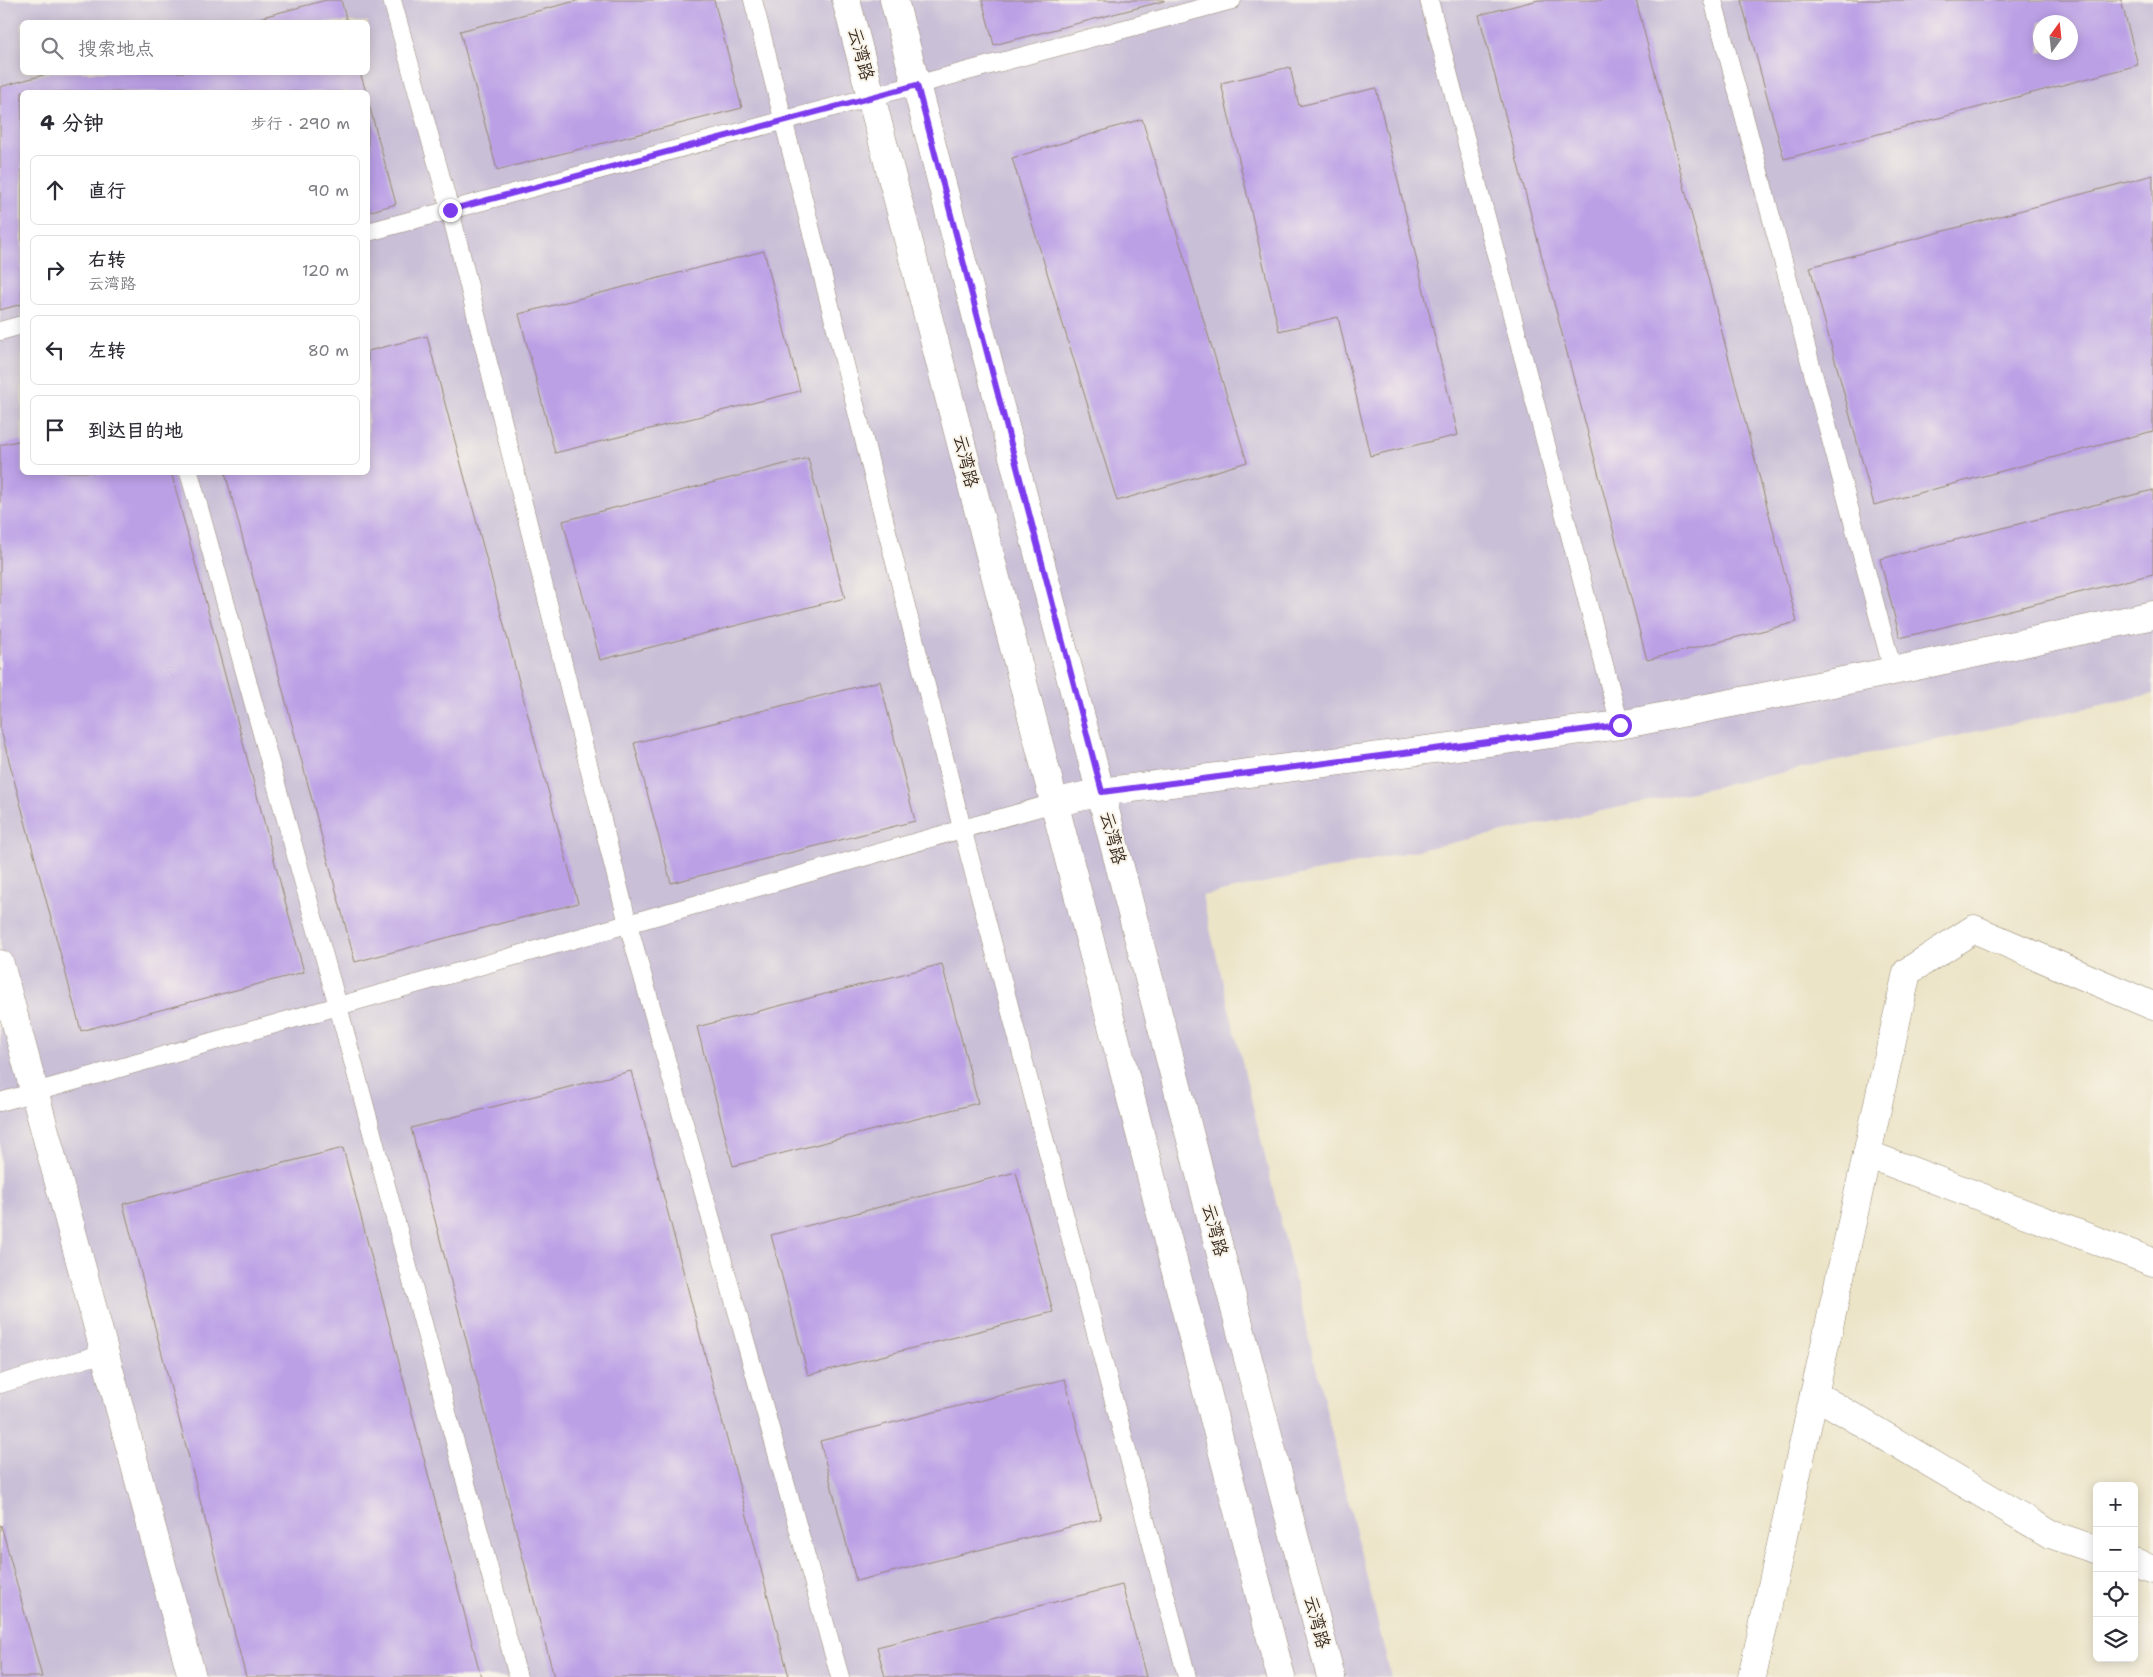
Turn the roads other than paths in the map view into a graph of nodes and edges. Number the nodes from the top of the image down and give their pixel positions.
1 (392, 0) edge
2 (753, 0) edge
3 (846, 0) edge
4 (894, 0) edge
5 (1232, 0) edge
6 (1429, 0) edge
7 (1713, 0) edge
8 (917, 85) junction
9 (872, 97) junction
10 (784, 120) junction
11 (450, 210) junction
12 (370, 231) edge
13 (20, 326) edge
14 (0, 331) edge
15 (190, 475) edge
16 (2153, 615) edge
17 (1893, 671) junction
18 (1620, 725) junction
19 (1102, 792) junction
20 (1054, 802) junction
21 (962, 828) junction
22 (628, 924) junction
23 (0, 964) edge
24 (338, 1006) junction
25 (2153, 1006) edge
26 (34, 1092) junction
27 (0, 1102) edge
28 (1867, 1154) junction
29 (2153, 1262) edge
30 (104, 1354) junction
31 (0, 1384) edge
32 (1814, 1394) junction
33 (2093, 1549) edge
34 (2138, 1563) edge
35 (2153, 1569) edge
36 (192, 1677) edge
37 (518, 1677) edge
38 (840, 1677) edge
39 (1187, 1677) edge
40 (1281, 1677) edge
41 (1331, 1677) edge
42 (1752, 1677) edge

1 - 11 lane
2 - 10 lane
3 - 9 street, 云湾路
4 - 8 street, 云湾路
5 - 8 lane
6 - 18 lane
7 - 17 lane
8 - 9 lane
8 - 19 street, 云湾路
9 - 10 lane
9 - 20 street, 云湾路
10 - 11 lane
10 - 21 lane
11 - 12 lane
11 - 22 lane
13 - 14 lane
15 - 24 lane
16 - 17 street
17 - 18 street
18 - 19 street
19 - 20 street
19 - 41 street, 云湾路
20 - 21 lane
20 - 40 street, 云湾路
21 - 22 lane
21 - 39 lane
22 - 24 lane
22 - 38 lane
23 - 26 street
24 - 26 lane
24 - 37 lane
25 - 28 street
26 - 27 lane
26 - 30 street
28 - 29 street
28 - 32 street
30 - 31 lane
30 - 36 street
32 - 33 street
32 - 42 street
34 - 35 street

